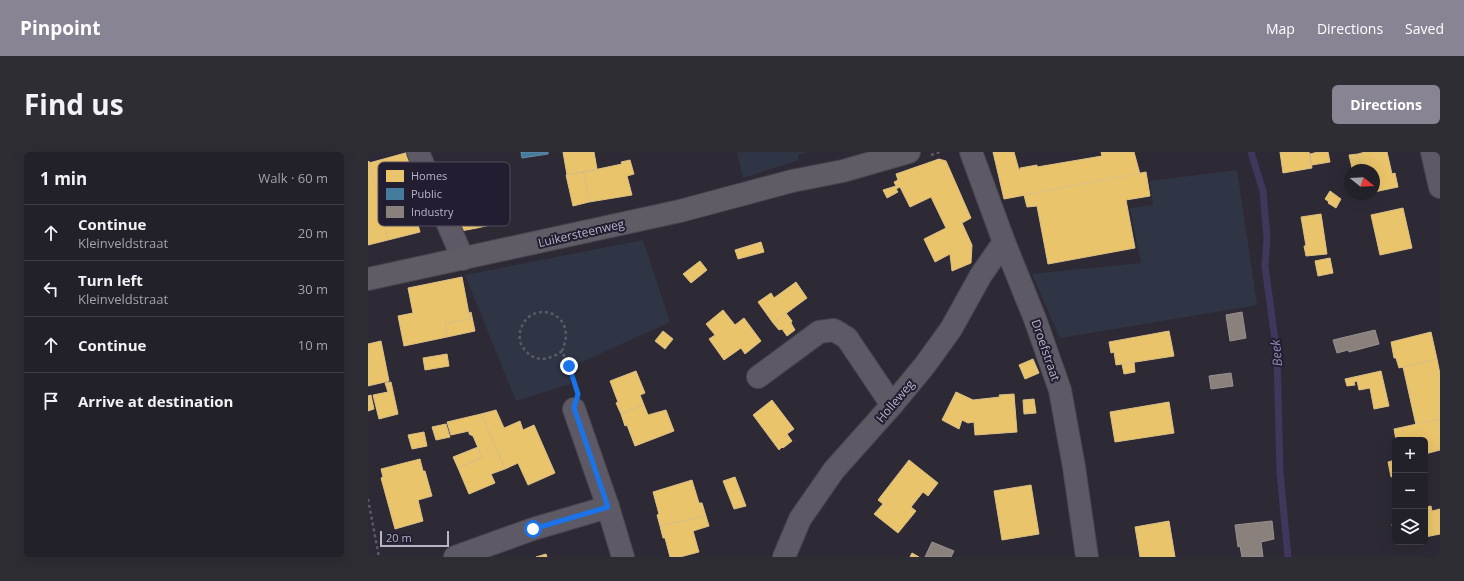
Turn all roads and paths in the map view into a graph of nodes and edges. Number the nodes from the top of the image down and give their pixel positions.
1 (418, 152) edge
2 (862, 152) edge
3 (908, 152) edge
4 (971, 152) edge
5 (1432, 152) edge
6 (422, 162) edge
7 (792, 181) junction
8 (1440, 188) edge
9 (449, 226) edge
10 (1004, 242) junction
11 (463, 259) junction
12 (368, 279) edge
13 (562, 351) junction
14 (758, 377) dead end
15 (892, 405) junction
16 (574, 408) joint
17 (368, 499) edge
18 (608, 507) junction
19 (379, 557) edge
20 (455, 557) edge
21 (623, 557) edge
22 (784, 557) edge
23 (1087, 557) edge

1 - 6 street
2 - 7 main road, Luikersteenweg
3 - 7 main road, Luikersteenweg
4 - 10 street, Droefstraat
5 - 8 street
7 - 11 main road, Luikersteenweg
9 - 11 street
10 - 15 street, Holleweg
10 - 23 street, Droefstraat
11 - 12 main road, Luikersteenweg
13 - 13 path
13 - 16 path
14 - 15 street
15 - 22 street, Holleweg
16 - 18 street
17 - 19 path
18 - 20 street
18 - 21 street

